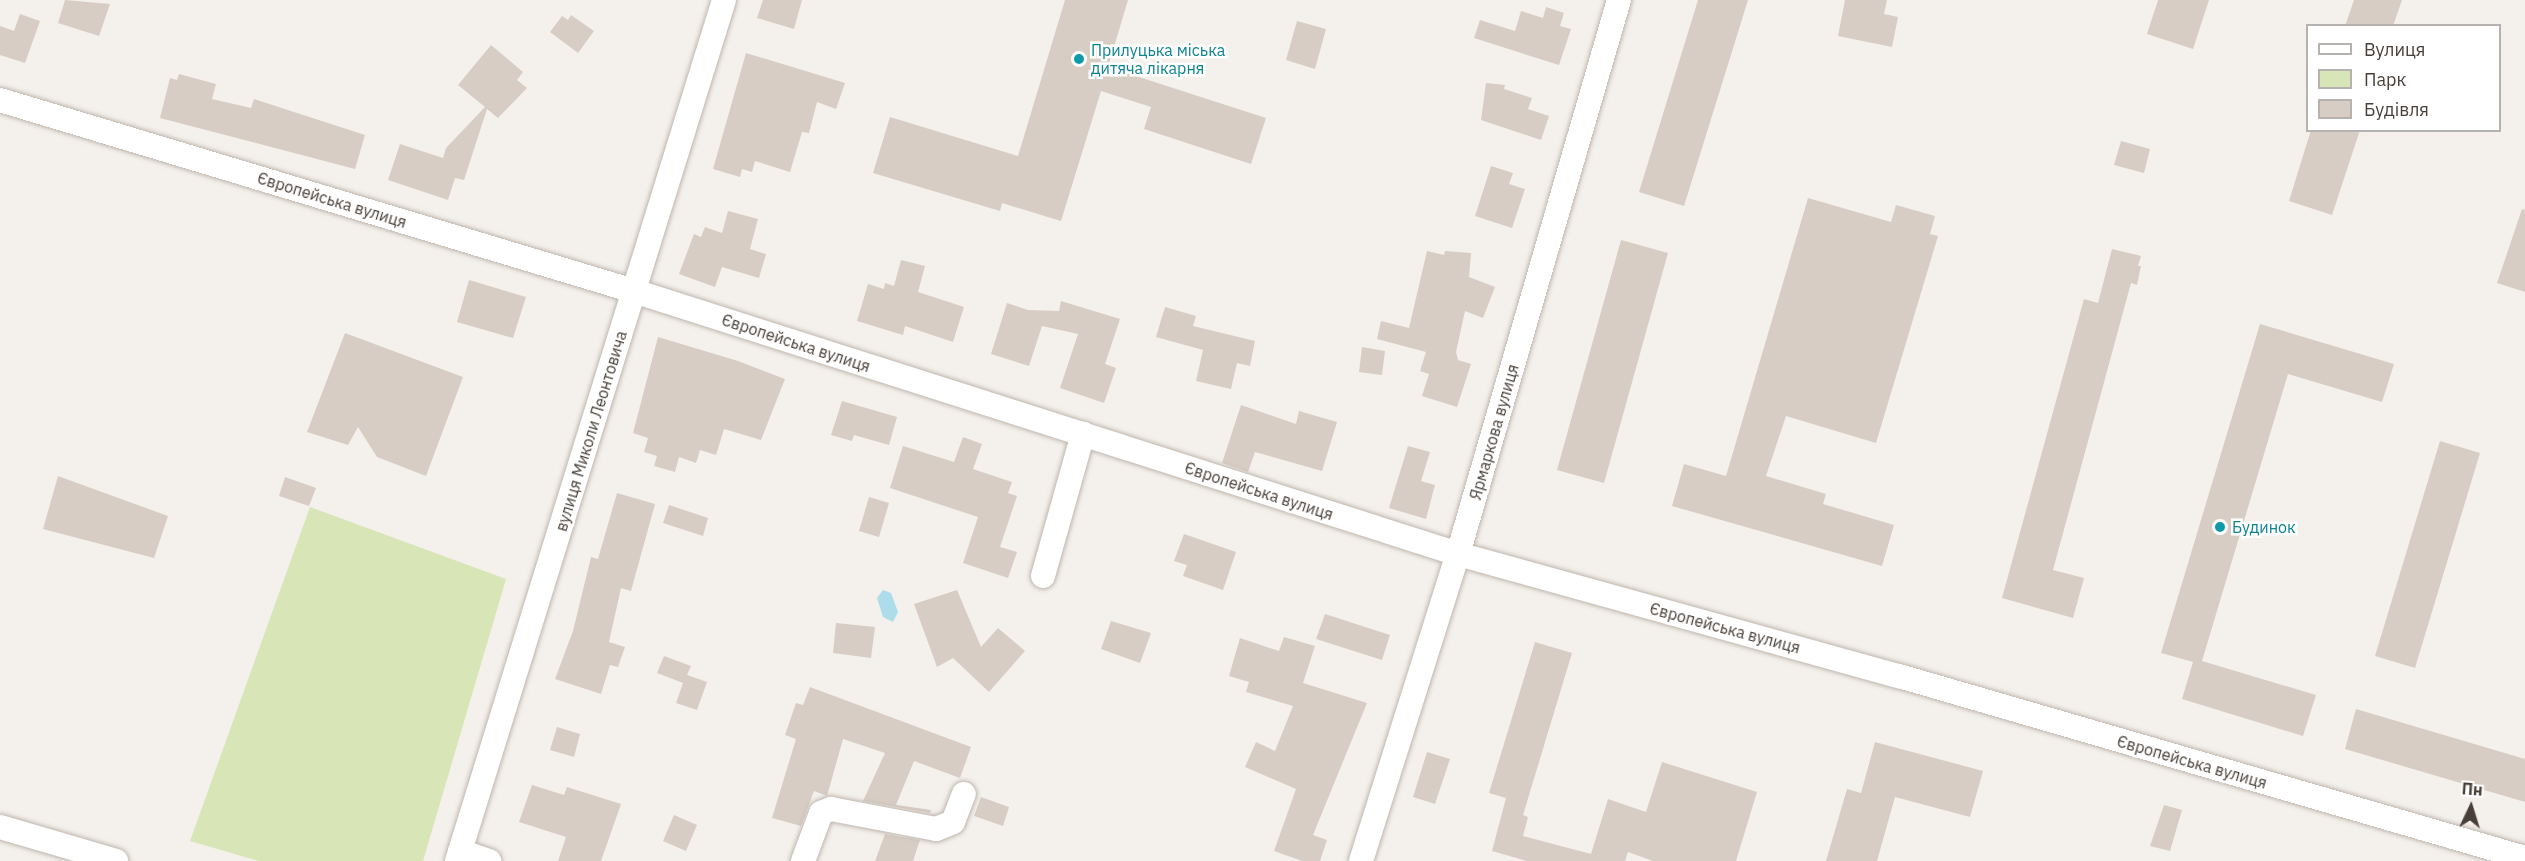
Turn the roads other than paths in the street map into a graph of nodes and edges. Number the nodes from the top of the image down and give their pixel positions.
1 (724, 0) edge
2 (1619, 0) edge
3 (0, 100) edge
4 (634, 291) junction
5 (1083, 434) junction
6 (1458, 554) junction
7 (1043, 576) dead end
8 (964, 794) dead end
9 (0, 827) edge
10 (458, 856) edge
11 (2525, 858) edge
12 (116, 861) edge
13 (489, 861) edge
14 (803, 861) edge
15 (1361, 861) edge

1 - 4 street, вулиця Миколи Леонтовича
2 - 6 street, Ярмаркова вулиця
3 - 4 street, Європейська вулиця
4 - 5 street, Європейська вулиця
4 - 10 street, вулиця Миколи Леонтовича
5 - 6 street, Європейська вулиця
5 - 7 street
6 - 11 street, Європейська вулиця
6 - 15 street, Ярмаркова вулиця
8 - 14 street
9 - 12 street
10 - 13 street

